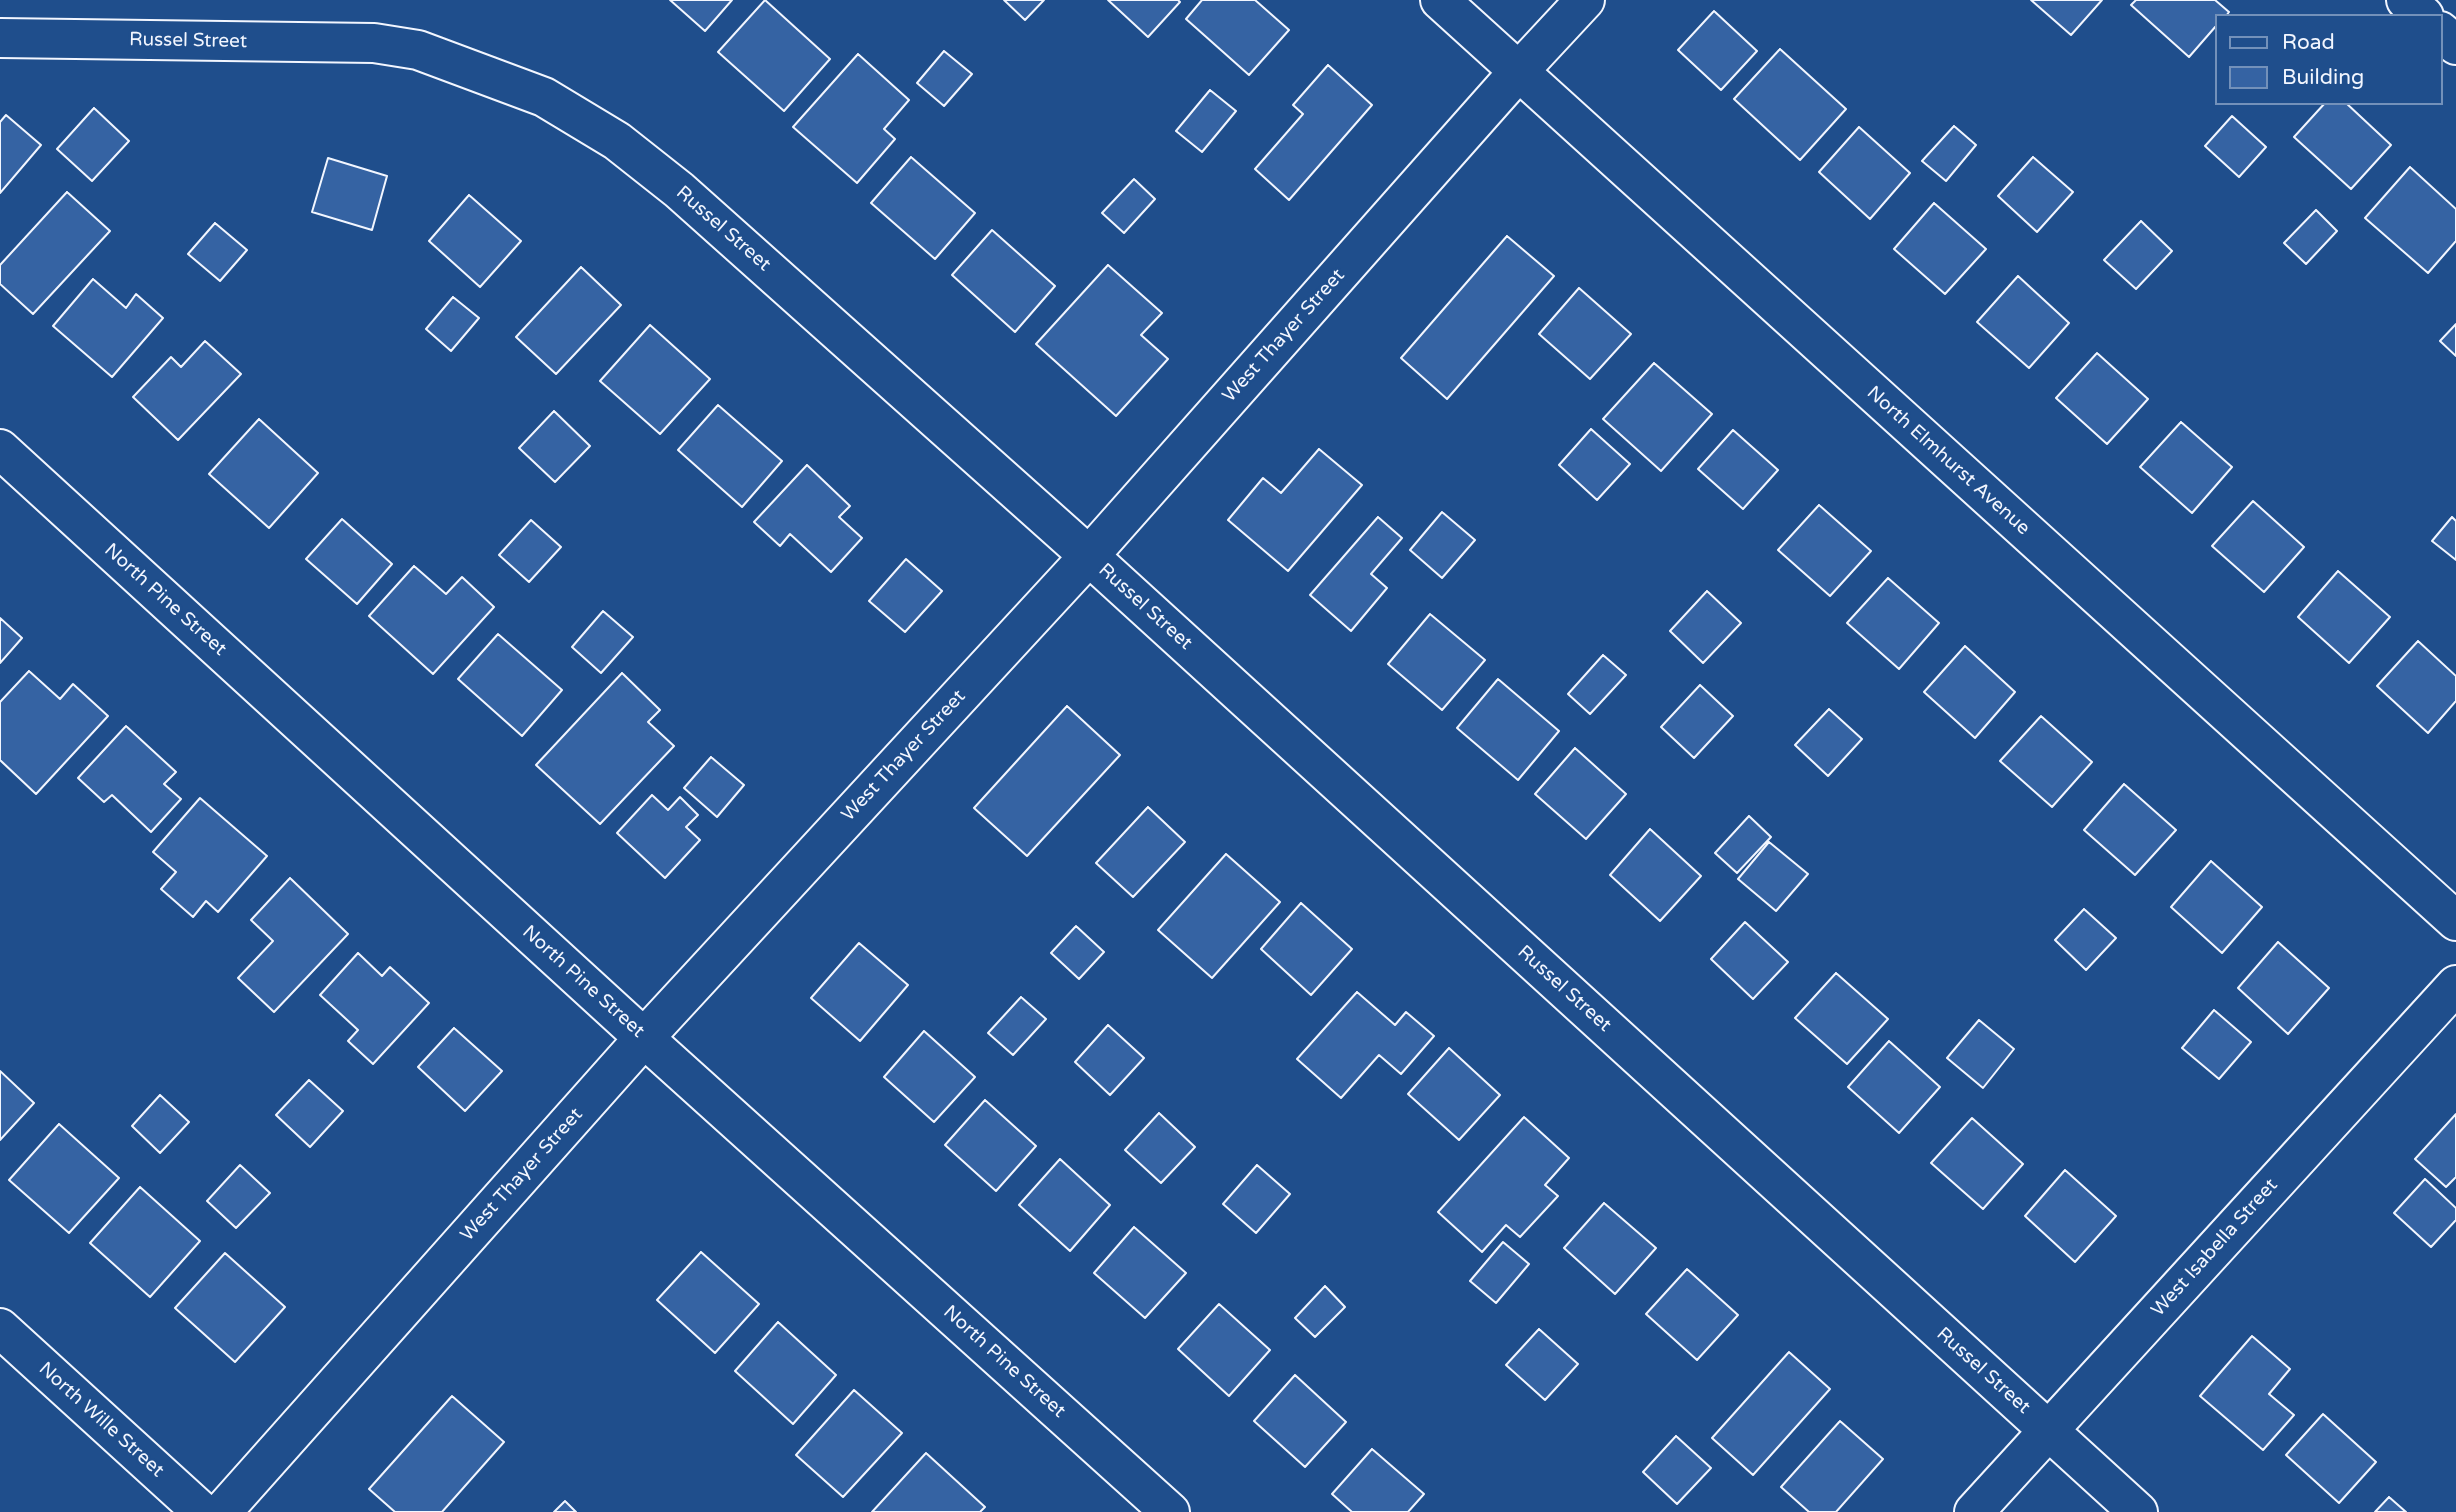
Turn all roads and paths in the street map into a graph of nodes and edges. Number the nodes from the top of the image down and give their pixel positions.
1 (1440, 0) edge
2 (1586, 0) edge
3 (2406, 0) edge
4 (2422, 14) edge
5 (2442, 33) edge
6 (0, 38) edge
7 (2456, 45) edge
8 (1519, 71) junction
9 (0, 449) edge
10 (1089, 556) junction
11 (2456, 921) edge
12 (2456, 985) edge
13 (644, 1038) junction
14 (0, 1328) edge
15 (2048, 1430) junction
16 (202, 1512) edge
17 (222, 1512) edge
18 (1170, 1512) edge
19 (1974, 1512) edge
20 (2138, 1512) edge

1 - 8 street, North Elmhurst Avenue
2 - 8 street, West Thayer Street
3 - 4 street
5 - 7 street
6 - 10 street, Russel Street
8 - 10 street, West Thayer Street
8 - 11 street, North Elmhurst Avenue
9 - 13 street, North Pine Street
10 - 13 street, West Thayer Street
10 - 15 street, Russel Street
12 - 15 street, West Isabella Street
13 - 17 street, West Thayer Street
13 - 18 street, North Pine Street
14 - 16 street, North Wille Street
15 - 19 street, West Isabella Street
15 - 20 street, Russel Street

